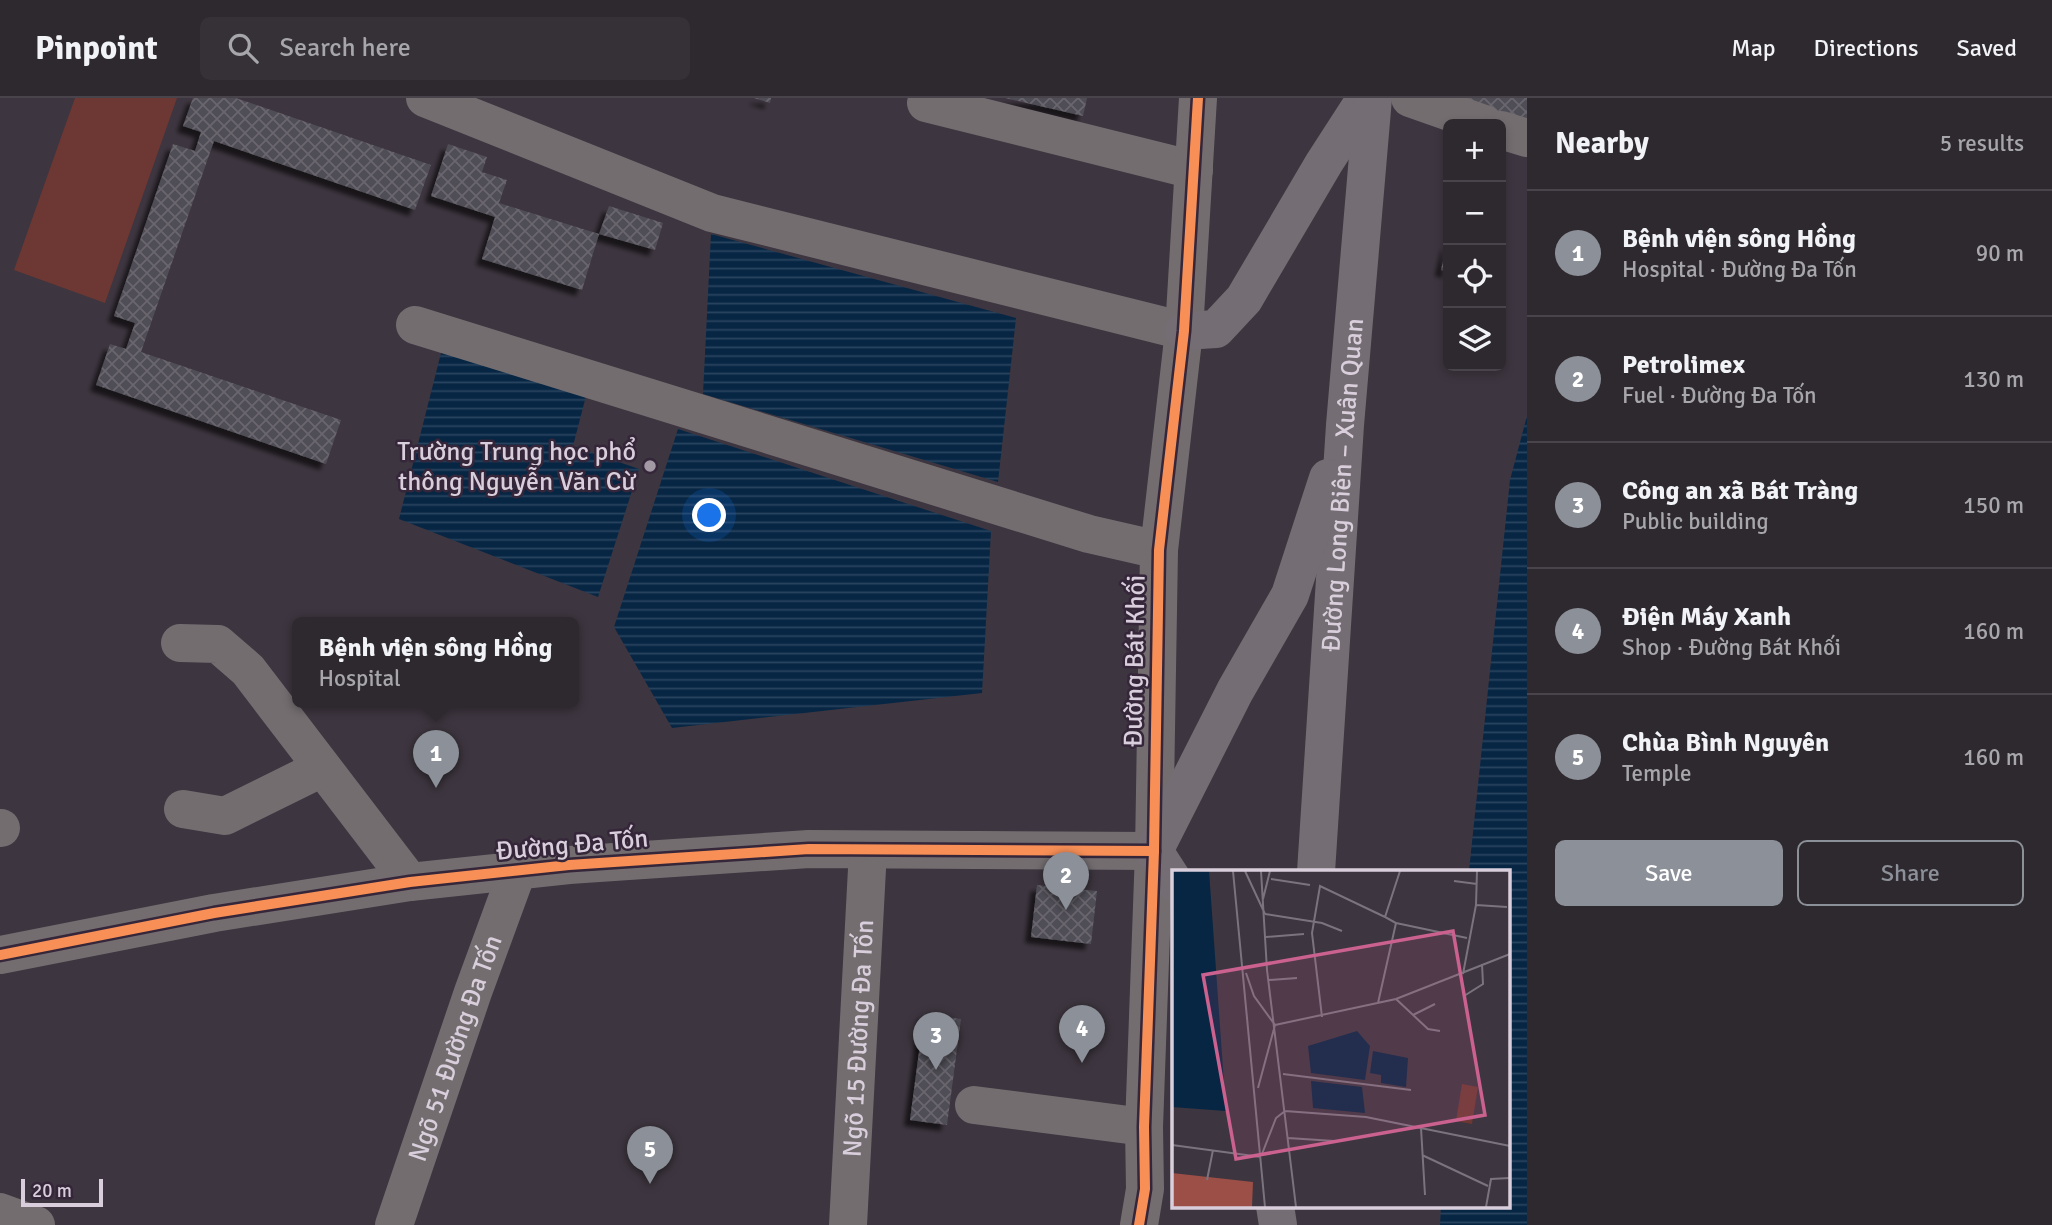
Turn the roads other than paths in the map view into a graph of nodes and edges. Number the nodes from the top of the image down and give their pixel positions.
1 (425, 98) edge
2 (1198, 98) edge
3 (1366, 98) edge
4 (1373, 98) edge
5 (1410, 98) edge
6 (926, 103) dead end
7 (1470, 119) edge
8 (1506, 132) edge
9 (1527, 138) edge
10 (1194, 170) junction
11 (415, 325) dead end
12 (1184, 331) junction
13 (1345, 425) junction
14 (1159, 551) junction
15 (180, 643) dead end
16 (322, 768) junction
17 (183, 809) dead end
18 (868, 850) junction
19 (1164, 867) edge
20 (1316, 870) edge
21 (517, 872) junction
22 (410, 882) junction
23 (0, 955) edge
24 (974, 1105) dead end
25 (1144, 1127) junction
26 (0, 1213) edge
27 (36, 1225) edge
28 (394, 1225) edge
29 (848, 1225) edge
30 (1139, 1225) edge

1 - 12 street
2 - 10 street, Đường Bát Khối
3 - 12 main road
4 - 13 main road, Đường Long Biên – Xuân Quan
5 - 7 street
6 - 10 street
8 - 9 street
10 - 12 street, Đường Bát Khối
11 - 14 street
12 - 14 street, Đường Bát Khối
13 - 19 main road
13 - 20 main road, Đường Long Biên – Xuân Quan
14 - 19 street, Đường Bát Khối
15 - 16 street
16 - 17 street
16 - 22 street
18 - 19 street, Đường Đa Tốn
18 - 21 street, Đường Đa Tốn
18 - 29 street, Ngõ 15 Đường Đa Tốn
19 - 25 street, Đường Bát Khối
21 - 22 street, Đường Đa Tốn
21 - 28 street, Ngõ 51 Đường Đa Tốn
22 - 23 street, Đường Đa Tốn
24 - 25 street
25 - 30 street, Đường Bát Khối
26 - 27 street

